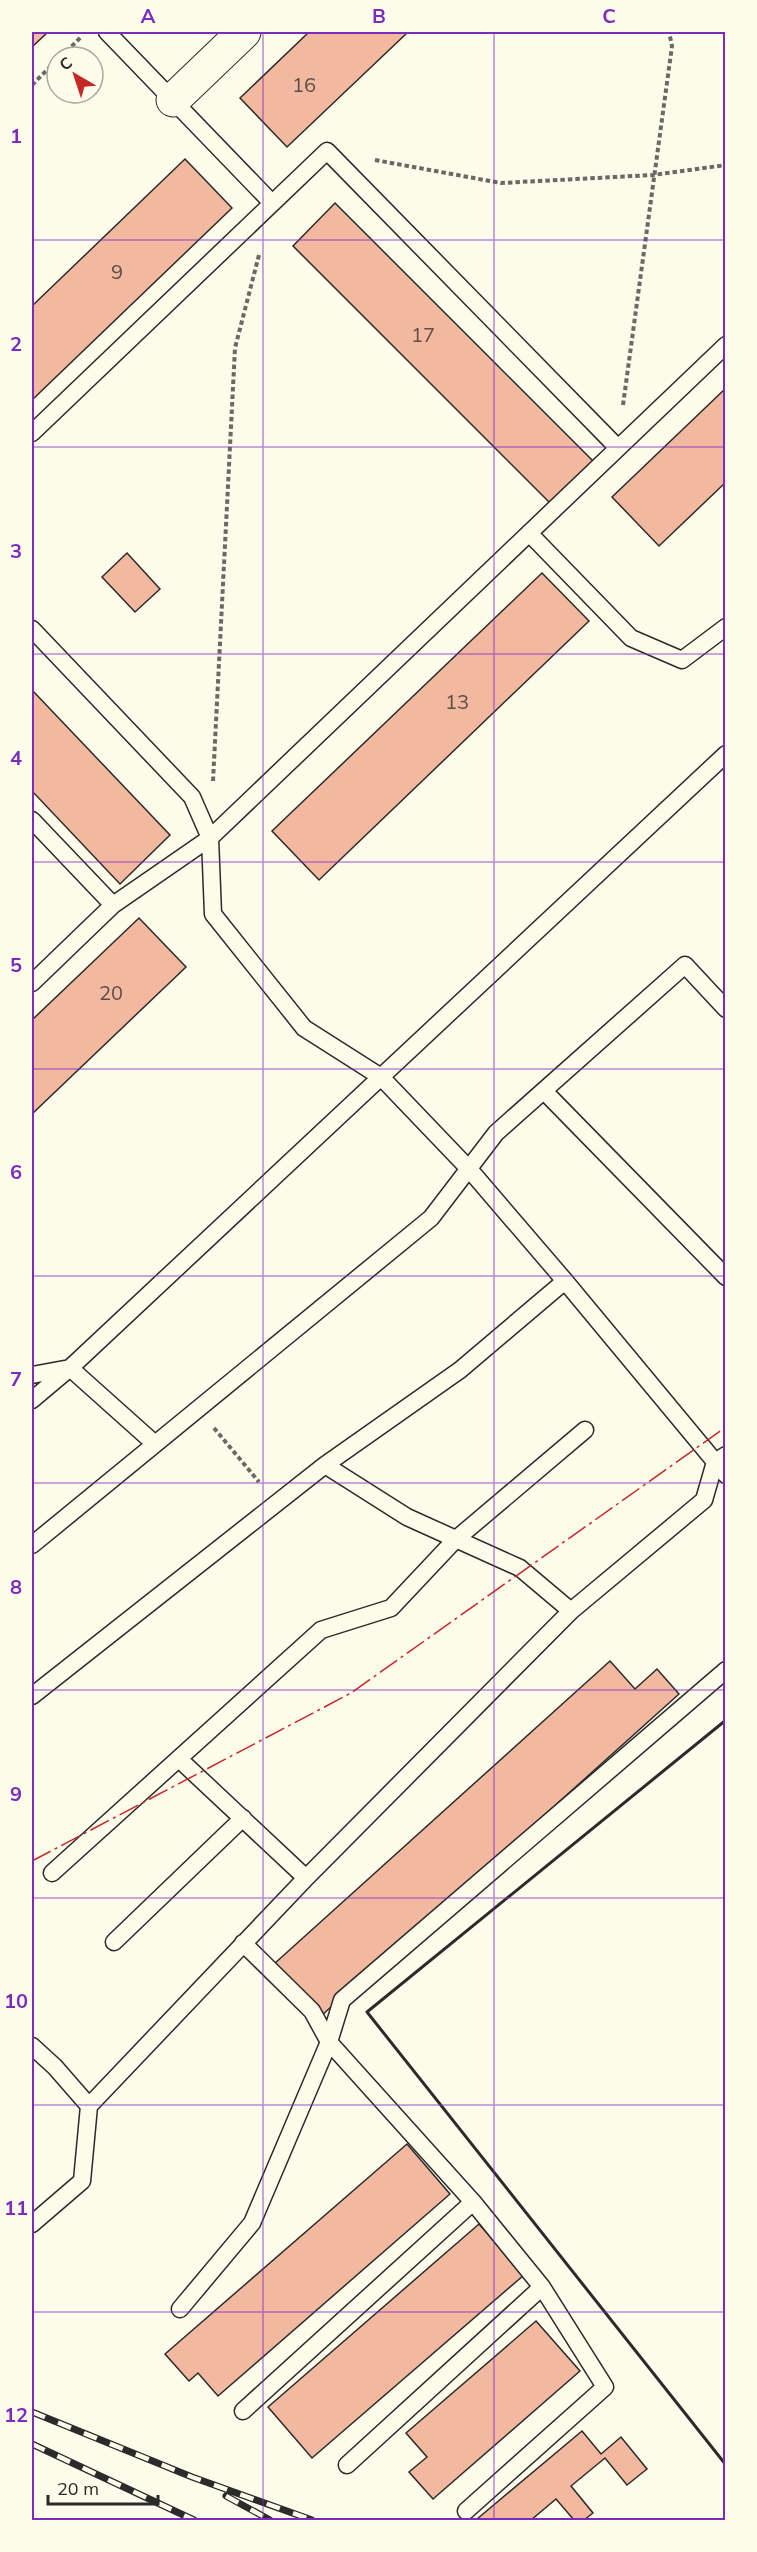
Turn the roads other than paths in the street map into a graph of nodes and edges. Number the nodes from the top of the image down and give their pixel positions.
1 (107, 32) edge
2 (244, 32) edge
3 (173, 100) junction
4 (272, 204) junction
5 (726, 345) edge
6 (32, 433) edge
7 (618, 448) junction
8 (529, 533) junction
9 (726, 627) edge
10 (32, 629) edge
11 (726, 754) edge
12 (32, 820) edge
13 (210, 838) junction
14 (113, 905) junction
15 (32, 983) edge
16 (726, 1009) edge
17 (381, 1077) junction
18 (544, 1091) junction
19 (468, 1169) junction
20 (726, 1277) edge
21 (565, 1281) junction
22 (70, 1368) junction
23 (32, 1375) edge
24 (32, 1400) edge
25 (585, 1430) dead end
26 (155, 1444) junction
27 (722, 1464) edge
28 (325, 1465) junction
29 (455, 1540) junction
30 (32, 1545) edge
31 (571, 1611) junction
32 (726, 1670) edge
33 (32, 1696) edge
34 (179, 1759) junction
35 (243, 1818) junction
36 (52, 1873) dead end
37 (306, 1878) junction
38 (114, 1942) dead end
39 (243, 1943) junction
40 (329, 2042) junction
41 (32, 2046) edge
42 (89, 2106) junction
43 (473, 2202) junction
44 (32, 2224) edge
45 (542, 2287) junction
46 (180, 2309) dead end
47 (243, 2411) dead end
48 (347, 2465) dead end
49 (466, 2511) dead end

1 - 3 lane
2 - 3 street
3 - 4 lane
4 - 6 lane
4 - 7 lane
5 - 7 lane
7 - 8 lane
8 - 9 lane
8 - 13 lane
10 - 13 lane
11 - 17 lane
12 - 14 lane
13 - 14 lane
13 - 17 lane
14 - 15 lane
16 - 18 lane
17 - 19 lane
17 - 22 lane
18 - 19 lane
18 - 20 lane
19 - 21 lane
19 - 26 lane
21 - 27 lane
21 - 28 lane
22 - 23 lane
22 - 24 lane
22 - 26 lane
25 - 29 lane
26 - 30 lane
27 - 31 lane
28 - 29 lane
28 - 33 lane
29 - 31 lane
29 - 34 lane
31 - 37 lane
32 - 40 lane
34 - 35 lane
34 - 36 lane
35 - 37 lane
35 - 38 lane
37 - 39 lane
39 - 40 lane
39 - 42 lane
40 - 43 lane
40 - 46 lane
41 - 42 lane
42 - 44 lane
43 - 45 lane
43 - 47 lane
45 - 48 lane
45 - 49 lane

